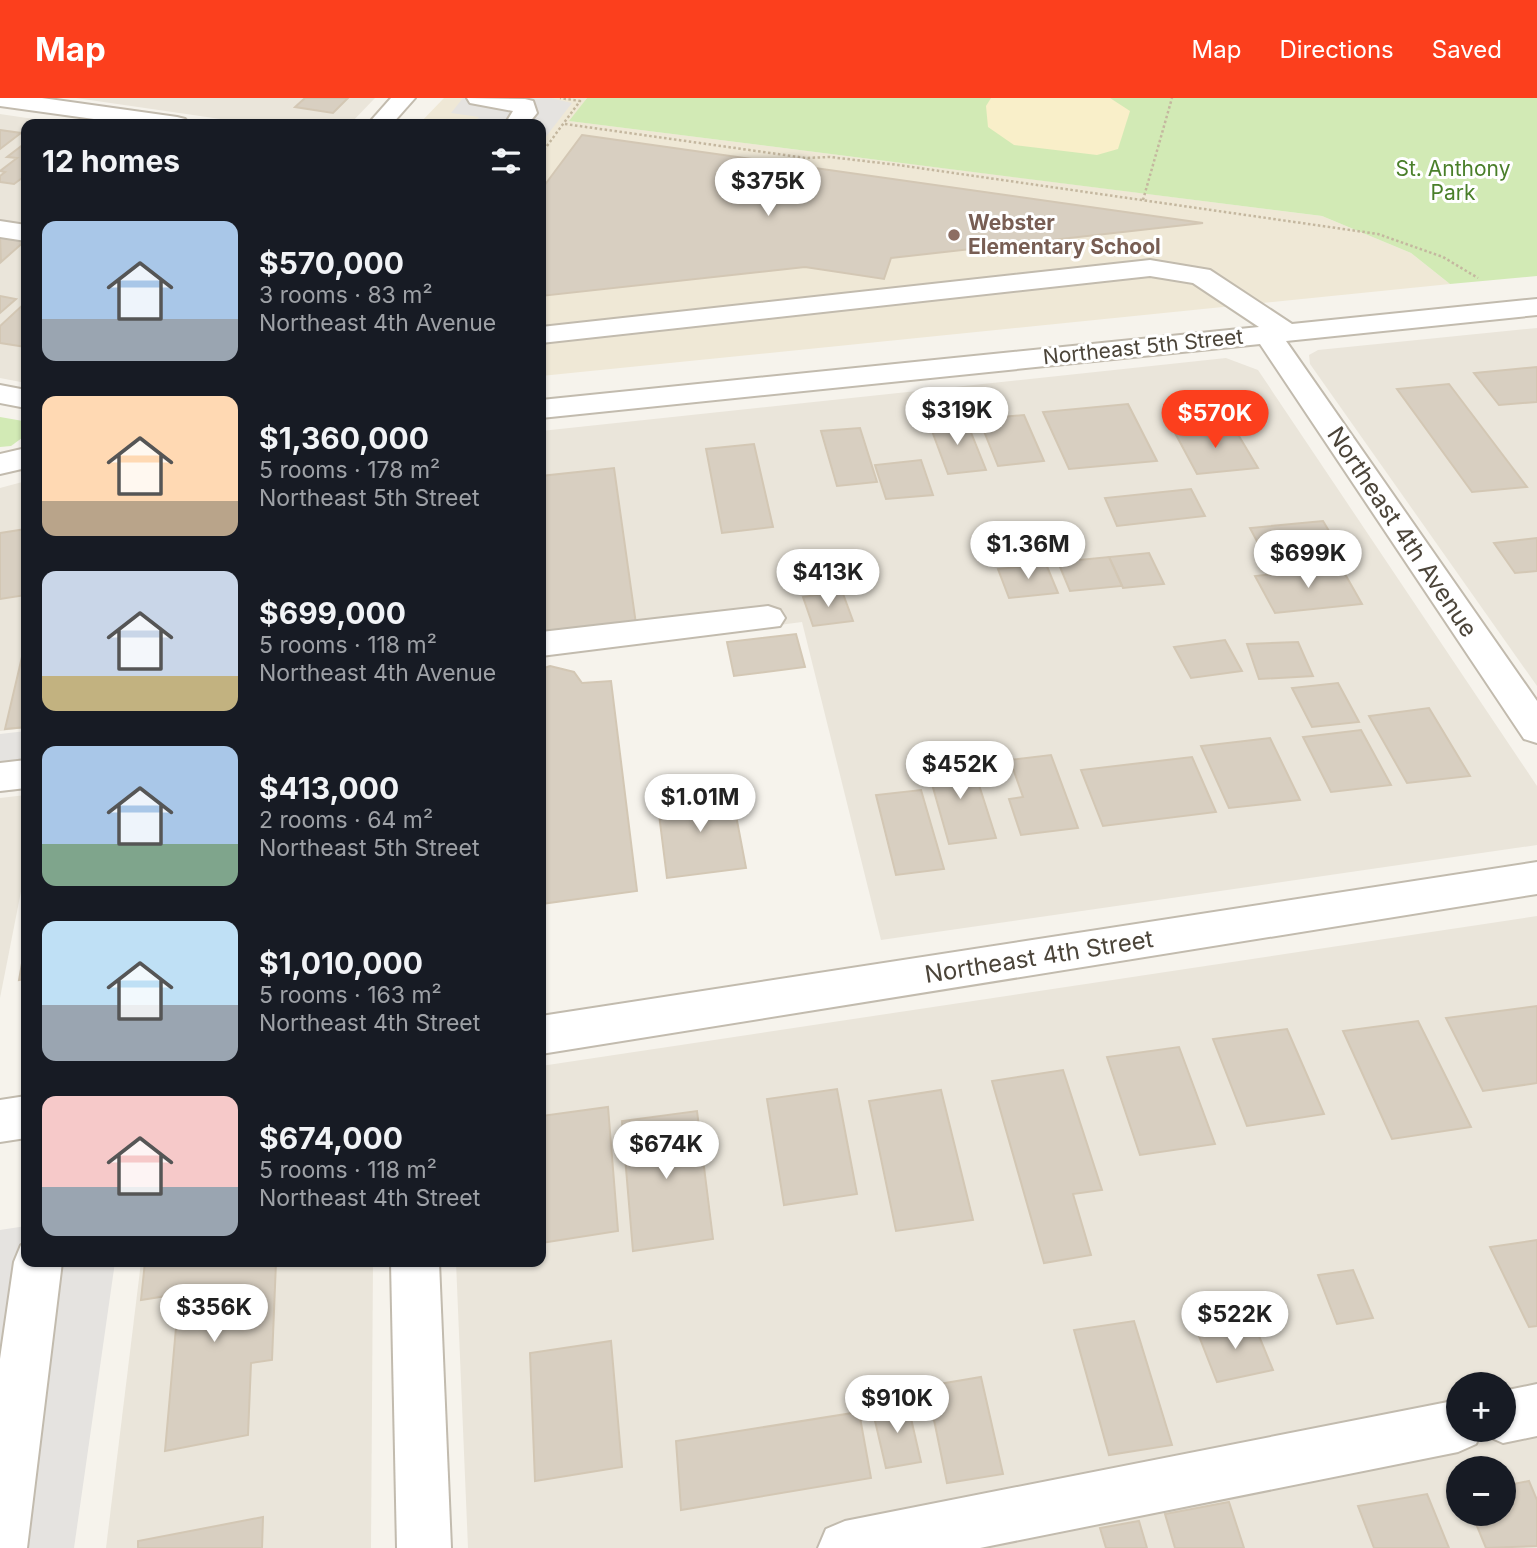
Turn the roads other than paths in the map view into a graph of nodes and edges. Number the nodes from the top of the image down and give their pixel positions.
1 (404, 98) edge
2 (478, 98) edge
3 (0, 99) edge
4 (142, 119) edge
5 (384, 119) edge
6 (520, 119) edge
7 (0, 229) edge
8 (21, 232) edge
9 (1537, 307) edge
10 (546, 334) edge
11 (1277, 334) junction
12 (0, 394) edge
13 (21, 398) edge
14 (546, 408) edge
15 (768, 618) dead end
16 (546, 643) edge
17 (1537, 729) edge
18 (21, 775) edge
19 (0, 777) edge
20 (1537, 878) edge
21 (546, 1034) edge
22 (21, 1118) edge
23 (0, 1121) edge
24 (37, 1267) edge
25 (415, 1267) edge
26 (1537, 1410) edge
27 (1516, 1414) edge
28 (1446, 1428) edge
29 (0, 1548) edge
30 (424, 1548) edge
31 (845, 1548) edge

1 - 5 street
2 - 6 street
3 - 4 street
7 - 8 street
9 - 11 street, Northeast 5th Street
10 - 11 street
11 - 14 street, Northeast 5th Street
11 - 17 street, Northeast 4th Avenue
12 - 13 street
15 - 16 street
18 - 19 street
20 - 21 street, Northeast 4th Street
22 - 23 street
24 - 29 street
25 - 30 street
26 - 27 street
28 - 31 street

